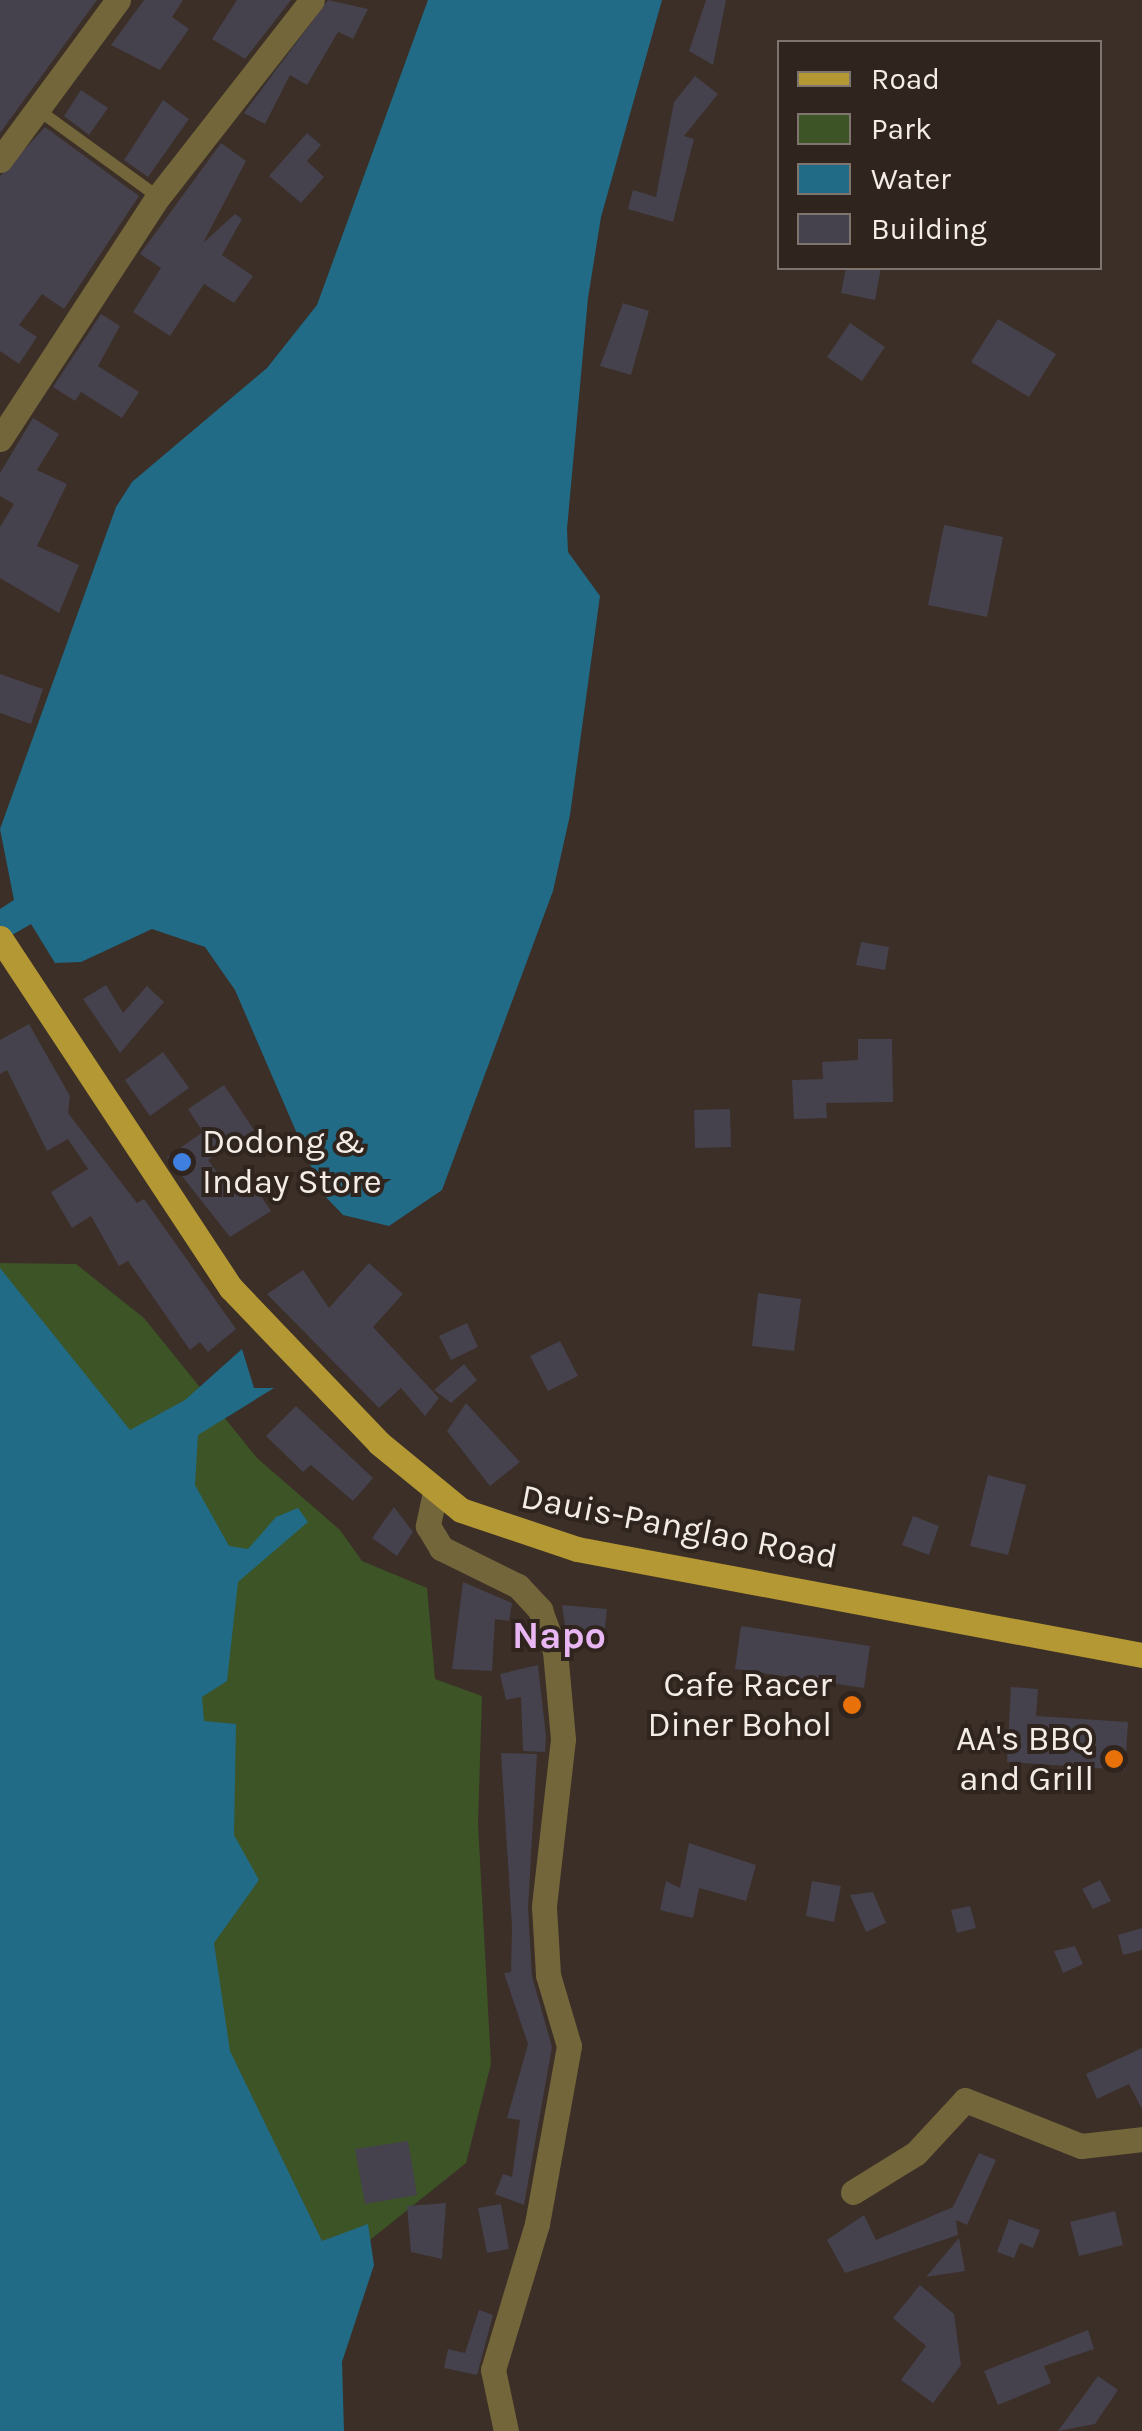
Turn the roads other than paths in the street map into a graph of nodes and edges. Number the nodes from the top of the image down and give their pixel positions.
1 (118, 0) edge
2 (312, 0) edge
3 (37, 109) junction
4 (0, 160) edge
5 (158, 198) junction
6 (0, 439) edge
7 (3, 943) edge
8 (436, 1492) junction
9 (1142, 1655) edge
10 (1142, 2138) edge
11 (853, 2192) dead end
12 (506, 2431) edge

1 - 3 street
2 - 5 street
3 - 4 street
3 - 5 lane
5 - 6 street
7 - 8 main road, Dauis-Panglao Road
8 - 9 main road, Dauis-Panglao Road
8 - 12 street
10 - 11 street

